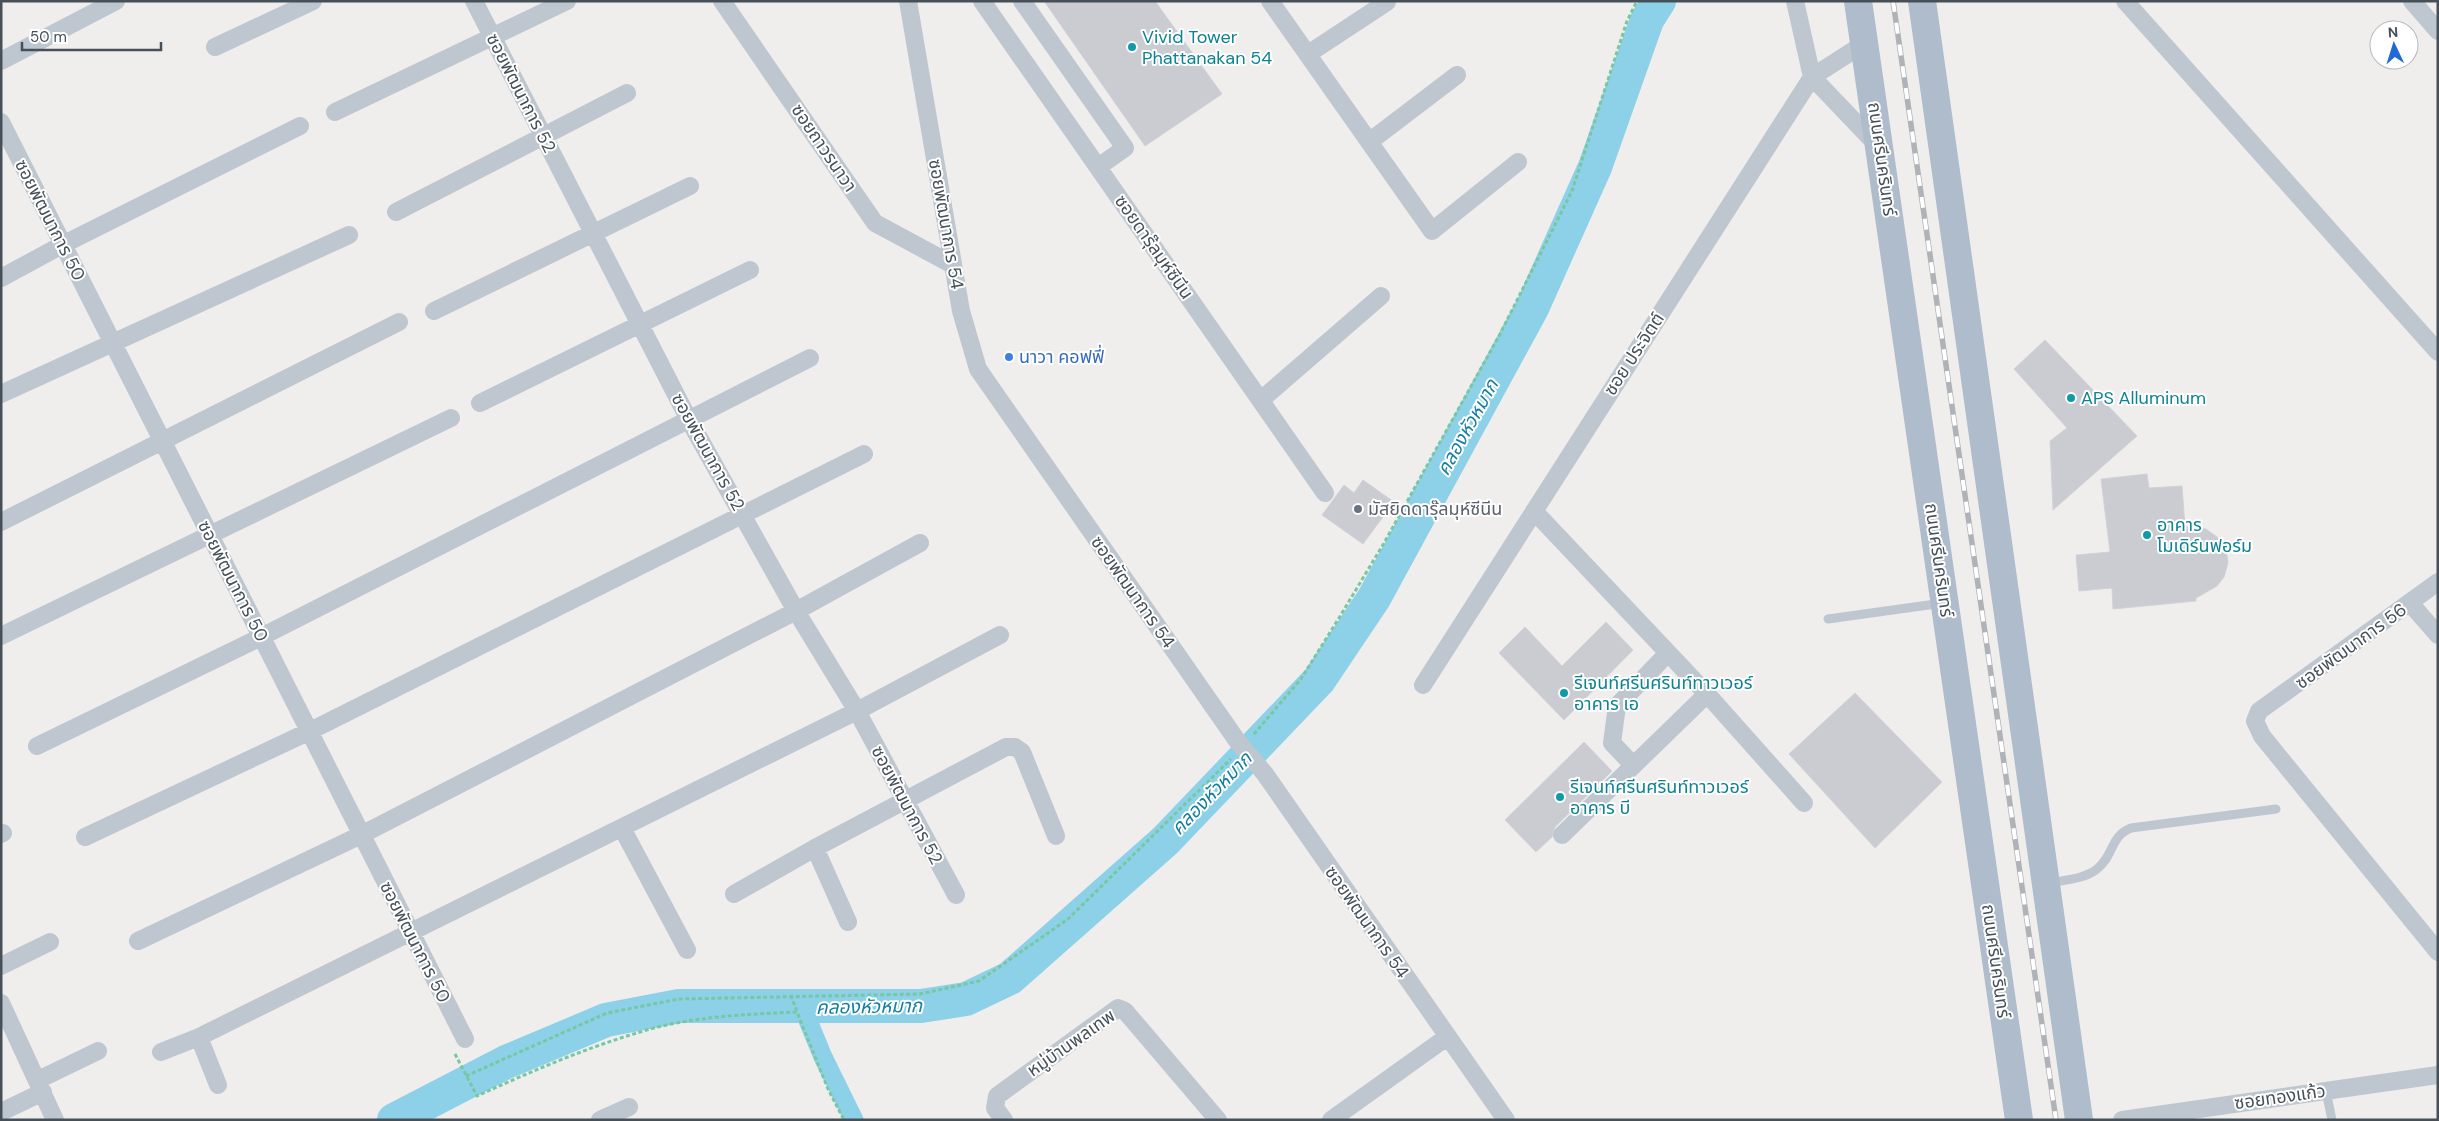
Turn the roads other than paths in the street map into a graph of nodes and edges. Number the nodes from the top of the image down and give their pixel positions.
1 (116, 1) edge
2 (314, 1) edge
3 (474, 1) edge
4 (567, 1) edge
5 (722, 1) edge
6 (908, 1) edge
7 (982, 1) edge
8 (1022, 1) edge
9 (1270, 1) edge
10 (1795, 1) edge
11 (1858, 1) edge
12 (1922, 1) edge
13 (2125, 1) edge
14 (2412, 1) edge
15 (1387, 2) edge
16 (2438, 31) edge
17 (492, 37) junction
18 (1865, 43) junction
19 (215, 47) dead end
20 (1308, 54) junction
21 (1, 61) edge
22 (1457, 75) dead end
23 (1812, 77) junction
24 (626, 93) dead end
25 (335, 112) dead end
26 (1, 122) edge
27 (300, 126) dead end
28 (543, 136) junction
29 (1369, 142) junction
30 (1880, 148) junction
31 (1518, 162) dead end
32 (1098, 167) junction
33 (690, 186) dead end
34 (396, 212) dead end
35 (593, 234) junction
36 (349, 235) dead end
37 (62, 245) junction
38 (954, 265) junction
39 (750, 270) dead end
40 (1, 278) edge
41 (1381, 296) dead end
42 (434, 311) dead end
43 (399, 322) dead end
44 (640, 325) junction
45 (113, 344) junction
46 (2438, 352) edge
47 (810, 358) dead end
48 (1, 394) edge
49 (1261, 400) junction
50 (480, 404) dead end
51 (451, 418) dead end
52 (689, 420) junction
53 (162, 440) junction
54 (864, 454) dead end
55 (1325, 493) dead end
56 (1534, 511) junction
57 (742, 514) junction
58 (1, 522) edge
59 (209, 535) junction
60 (920, 543) dead end
61 (2438, 582) edge
62 (1945, 603) junction
63 (2410, 603) junction
64 (796, 611) junction
65 (1828, 619) dead end
66 (1000, 635) dead end
67 (2438, 635) edge
68 (1, 636) edge
69 (261, 637) junction
70 (1668, 653) junction
71 (1423, 684) dead end
72 (1707, 694) junction
73 (857, 712) junction
74 (308, 732) junction
75 (37, 746) dead end
76 (1633, 765) junction
77 (905, 801) junction
78 (1804, 802) dead end
79 (2276, 809) dead end
80 (622, 828) junction
81 (361, 835) junction
82 (1562, 835) dead end
83 (1056, 836) dead end
84 (85, 837) dead end
85 (815, 848) junction
86 (2046, 884) junction
87 (734, 894) dead end
88 (956, 895) dead end
89 (848, 922) dead end
90 (410, 933) junction
91 (138, 941) dead end
92 (50, 942) dead end
93 (687, 950) dead end
94 (2438, 952) edge
95 (1, 966) edge
96 (1, 1003) edge
97 (199, 1037) junction
98 (1447, 1037) junction
99 (465, 1039) road end
100 (98, 1051) dead end
101 (161, 1052) dead end
102 (2438, 1075) edge
103 (218, 1085) dead end
104 (41, 1086) junction
105 (2326, 1090) junction
106 (628, 1107) dead end
107 (1, 1112) edge
108 (56, 1120) edge
109 (600, 1120) edge
110 (1004, 1120) edge
111 (1218, 1120) edge
112 (1331, 1120) edge
113 (1506, 1120) edge
114 (2019, 1120) edge
115 (2079, 1120) edge
116 (2122, 1120) edge
117 (2332, 1120) edge

1 - 21 street
2 - 19 street
3 - 17 street, ซอยพัฒนาการ 52
4 - 17 street
5 - 38 street, ซอยถาวรนาวา
6 - 38 street, ซอยพัฒนาการ 54
7 - 32 street, ซอยดารุ๊ลมุห์ซีนีน
8 - 32 street
9 - 20 street
10 - 23 street
11 - 18 main road, ถนนศรีนครินทร์
12 - 86 main road
13 - 46 street
14 - 16 street
15 - 20 street
17 - 25 street
17 - 28 street, ซอยพัฒนาการ 52
18 - 23 street, ซอย ประจิตต์
18 - 30 main road, ถนนศรีนครินทร์
20 - 29 street
22 - 29 street
23 - 30 street
23 - 56 street, ซอย ประจิตต์
24 - 28 street
26 - 37 street, ซอยพัฒนาการ 50
27 - 37 street
28 - 34 street
28 - 35 street, ซอยพัฒนาการ 52
29 - 31 street
30 - 62 main road, ถนนศรีนครินทร์
32 - 49 street, ซอยดารุ๊ลมุห์ซีนีน
33 - 35 street
35 - 42 street
35 - 44 street, ซอยพัฒนาการ 52
36 - 45 street
37 - 40 street
37 - 45 street, ซอยพัฒนาการ 50
38 - 98 street, ซอยพัฒนาการ 54
39 - 44 street
41 - 49 street
43 - 53 street
44 - 50 street
44 - 52 street, ซอยพัฒนาการ 52
45 - 48 street
45 - 53 street, ซอยพัฒนาการ 50
47 - 52 street
49 - 55 street, ซอยดารุ๊ลมุห์ซีนีน
51 - 59 street
52 - 57 street, ซอยพัฒนาการ 52
52 - 69 street
53 - 58 street
53 - 59 street, ซอยพัฒนาการ 50
54 - 57 street
56 - 70 street
56 - 71 street, ซอย ประจิตต์
57 - 64 street, ซอยพัฒนาการ 52
57 - 74 street
59 - 68 street
59 - 69 street, ซอยพัฒนาการ 50
60 - 64 street
61 - 63 street, ซอยพัฒนาการ 56
62 - 65 lane
62 - 114 main road, ถนนศรีนครินทร์
63 - 67 street
63 - 94 street, ซอยพัฒนาการ 56
64 - 73 street, ซอยพัฒนาการ 52
64 - 81 street
66 - 73 street
69 - 74 street, ซอยพัฒนาการ 50
69 - 75 street
70 - 72 street
70 - 76 street
72 - 76 street
72 - 78 street
73 - 77 street, ซอยพัฒนาการ 52
73 - 80 street
74 - 81 street, ซอยพัฒนาการ 50
74 - 84 street
76 - 82 street
77 - 83 street
77 - 85 street
77 - 88 street, ซอยพัฒนาการ 52
79 - 86 lane
80 - 90 street
80 - 93 street
81 - 90 street, ซอยพัฒนาการ 50
81 - 91 street
85 - 87 street
85 - 89 street
86 - 115 main road
90 - 97 street
90 - 99 street, ซอยพัฒนาการ 50
92 - 95 street
96 - 104 street
97 - 101 street
97 - 103 street
98 - 112 street
98 - 113 street, ซอยพัฒนาการ 54
100 - 104 street
102 - 105 street, ซอยทองแก้ว
104 - 107 street
104 - 108 street
105 - 116 street, ซอยทองแก้ว
105 - 117 lane
106 - 109 street
110 - 111 street, หมู่บ้านพลเทพ

